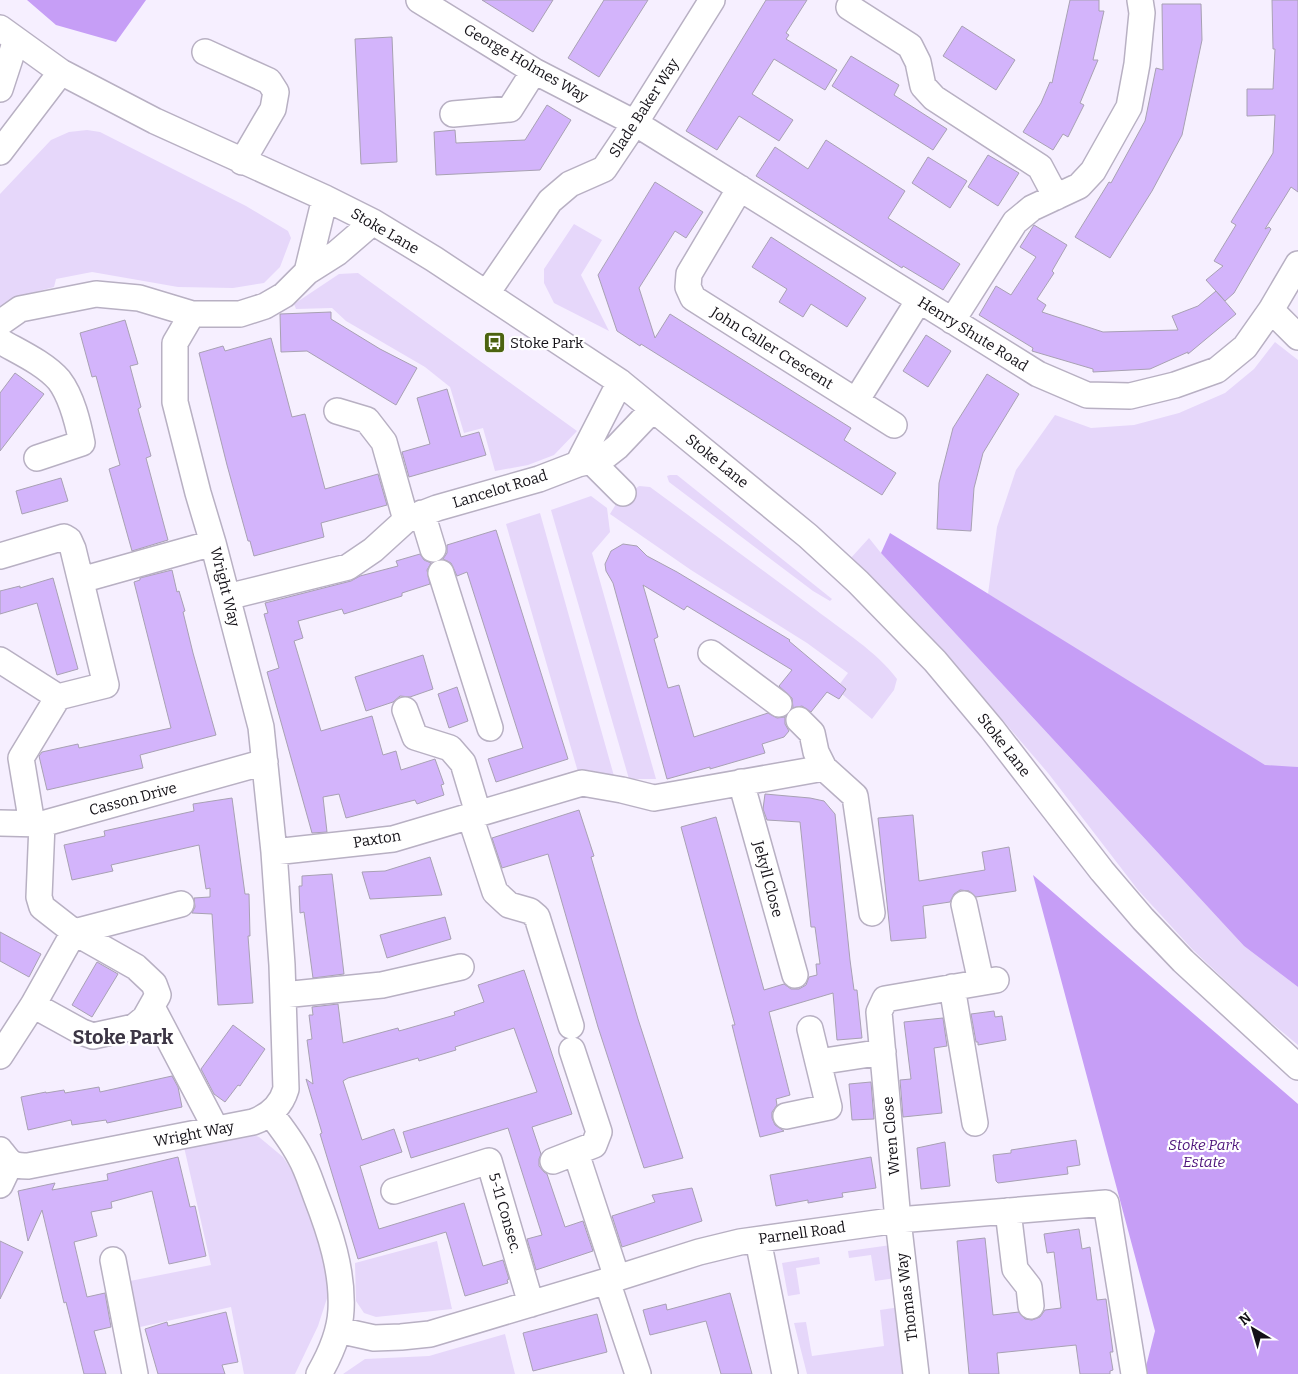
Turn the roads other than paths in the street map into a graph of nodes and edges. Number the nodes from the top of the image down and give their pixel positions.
1 (419, 0) edge
2 (712, 0) edge
3 (1140, 0) edge
4 (849, 7) dead end
5 (8, 34) edge
6 (205, 52) dead end
7 (534, 71) junction
8 (61, 72) junction
9 (0, 89) edge
10 (453, 114) dead end
11 (636, 123) junction
12 (0, 152) edge
13 (242, 162) junction
14 (740, 188) junction
15 (1056, 197) junction
16 (326, 198) junction
17 (372, 222) junction
18 (1298, 264) edge
19 (307, 272) junction
20 (488, 293) junction
21 (919, 300) junction
22 (1271, 310) junction
23 (192, 314) junction
24 (952, 321) junction
25 (0, 323) edge
26 (1298, 337) edge
27 (0, 341) edge
28 (620, 382) junction
29 (856, 401) junction
30 (653, 409) junction
31 (337, 411) dead end
32 (894, 425) dead end
33 (37, 458) dead end
34 (585, 462) junction
35 (623, 492) dead end
36 (414, 516) junction
37 (213, 543) junction
38 (0, 556) edge
39 (81, 580) junction
40 (227, 596) junction
41 (711, 654) dead end
42 (0, 660) edge
43 (58, 698) junction
44 (779, 704) dead end
45 (405, 710) dead end
46 (799, 720) dead end
47 (490, 728) dead end
48 (265, 762) junction
49 (824, 768) junction
50 (742, 782) junction
51 (474, 815) junction
52 (0, 824) edge
53 (37, 824) junction
54 (274, 852) junction
55 (181, 904) dead end
56 (964, 904) dead end
57 (872, 913) dead end
58 (74, 932) junction
59 (461, 967) dead end
60 (795, 975) dead end
61 (952, 987) junction
62 (283, 995) junction
63 (33, 1004) junction
64 (152, 1007) junction
65 (570, 1026) dead end
66 (810, 1029) dead end
67 (572, 1050) dead end
68 (884, 1052) junction
69 (0, 1056) edge
70 (818, 1062) junction
71 (1298, 1067) edge
72 (270, 1113) junction
73 (786, 1116) dead end
74 (975, 1124) dead end
75 (216, 1129) junction
76 (576, 1154) junction
77 (553, 1161) dead end
78 (3, 1167) edge
79 (394, 1191) dead end
80 (1008, 1211) junction
81 (898, 1220) junction
82 (758, 1240) junction
83 (113, 1260) dead end
84 (612, 1280) junction
85 (531, 1304) junction
86 (1031, 1306) dead end
87 (338, 1330) junction
88 (135, 1374) edge
89 (319, 1374) edge
90 (638, 1374) edge
91 (785, 1374) edge
92 (916, 1374) edge
93 (1134, 1374) edge

1 - 7 street, George Holmes Way
2 - 11 street, Slade Baker Way
3 - 15 street
4 - 15 street
5 - 8 street, Stoke Lane
5 - 9 street
6 - 13 street
7 - 10 street
7 - 11 street, George Holmes Way
8 - 12 street
8 - 13 street, Stoke Lane
11 - 14 street, Henry Shute Road
11 - 20 street, Slade Baker Way
13 - 16 street, Stoke Lane
14 - 21 street, Henry Shute Road
14 - 29 street, John Caller Crescent
15 - 24 street
16 - 17 street, Stoke Lane
16 - 19 street
17 - 19 street
17 - 20 street, Stoke Lane
18 - 22 street, Henry Shute Road
19 - 23 street
20 - 28 street, Stoke Lane
21 - 24 street, Henry Shute Road
21 - 29 street
22 - 24 street, Henry Shute Road
22 - 26 street
23 - 25 street
23 - 37 street, Wright Way
27 - 33 street
28 - 30 street, Stoke Lane
28 - 34 street
29 - 32 street, John Caller Crescent
30 - 34 street, Lancelot Road
30 - 71 street, Stoke Lane
31 - 36 street
34 - 35 street
34 - 36 street, Lancelot Road
36 - 40 street, Lancelot Road
36 - 47 street
37 - 39 street
37 - 40 street, Wright Way
38 - 39 street
39 - 43 street
40 - 48 street, Wright Way
41 - 44 street
42 - 43 street
43 - 53 street
45 - 51 street
46 - 49 street
48 - 53 street, Casson Drive
48 - 54 street, Wright Way
49 - 50 street
49 - 57 street
50 - 51 street, Paxton
50 - 60 street, Jekyll Close
51 - 54 street, Paxton
51 - 65 street
52 - 53 street, Casson Drive
53 - 58 street
54 - 62 street, Wright Way
55 - 58 street
56 - 61 street, Wren Close
58 - 63 street
58 - 64 street
59 - 62 street
61 - 68 street, Wren Close
61 - 74 street
62 - 72 street, Wright Way
63 - 64 street
63 - 69 street
64 - 75 street
66 - 70 street
67 - 76 street
68 - 70 street
68 - 81 street, Wren Close
70 - 73 street
72 - 75 street, Wright Way
72 - 87 street
75 - 78 street, Wright Way
76 - 77 street
76 - 84 street
79 - 85 street, 5-11 Consec.
80 - 81 street, Parnell Road
80 - 86 street
80 - 93 street, Parnell Road
81 - 82 street, Parnell Road
81 - 92 street, Thomas Way
82 - 84 street, Parnell Road
82 - 91 street
83 - 88 street
84 - 85 street, Parnell Road
84 - 90 street
85 - 87 street, Parnell Road
87 - 89 street

